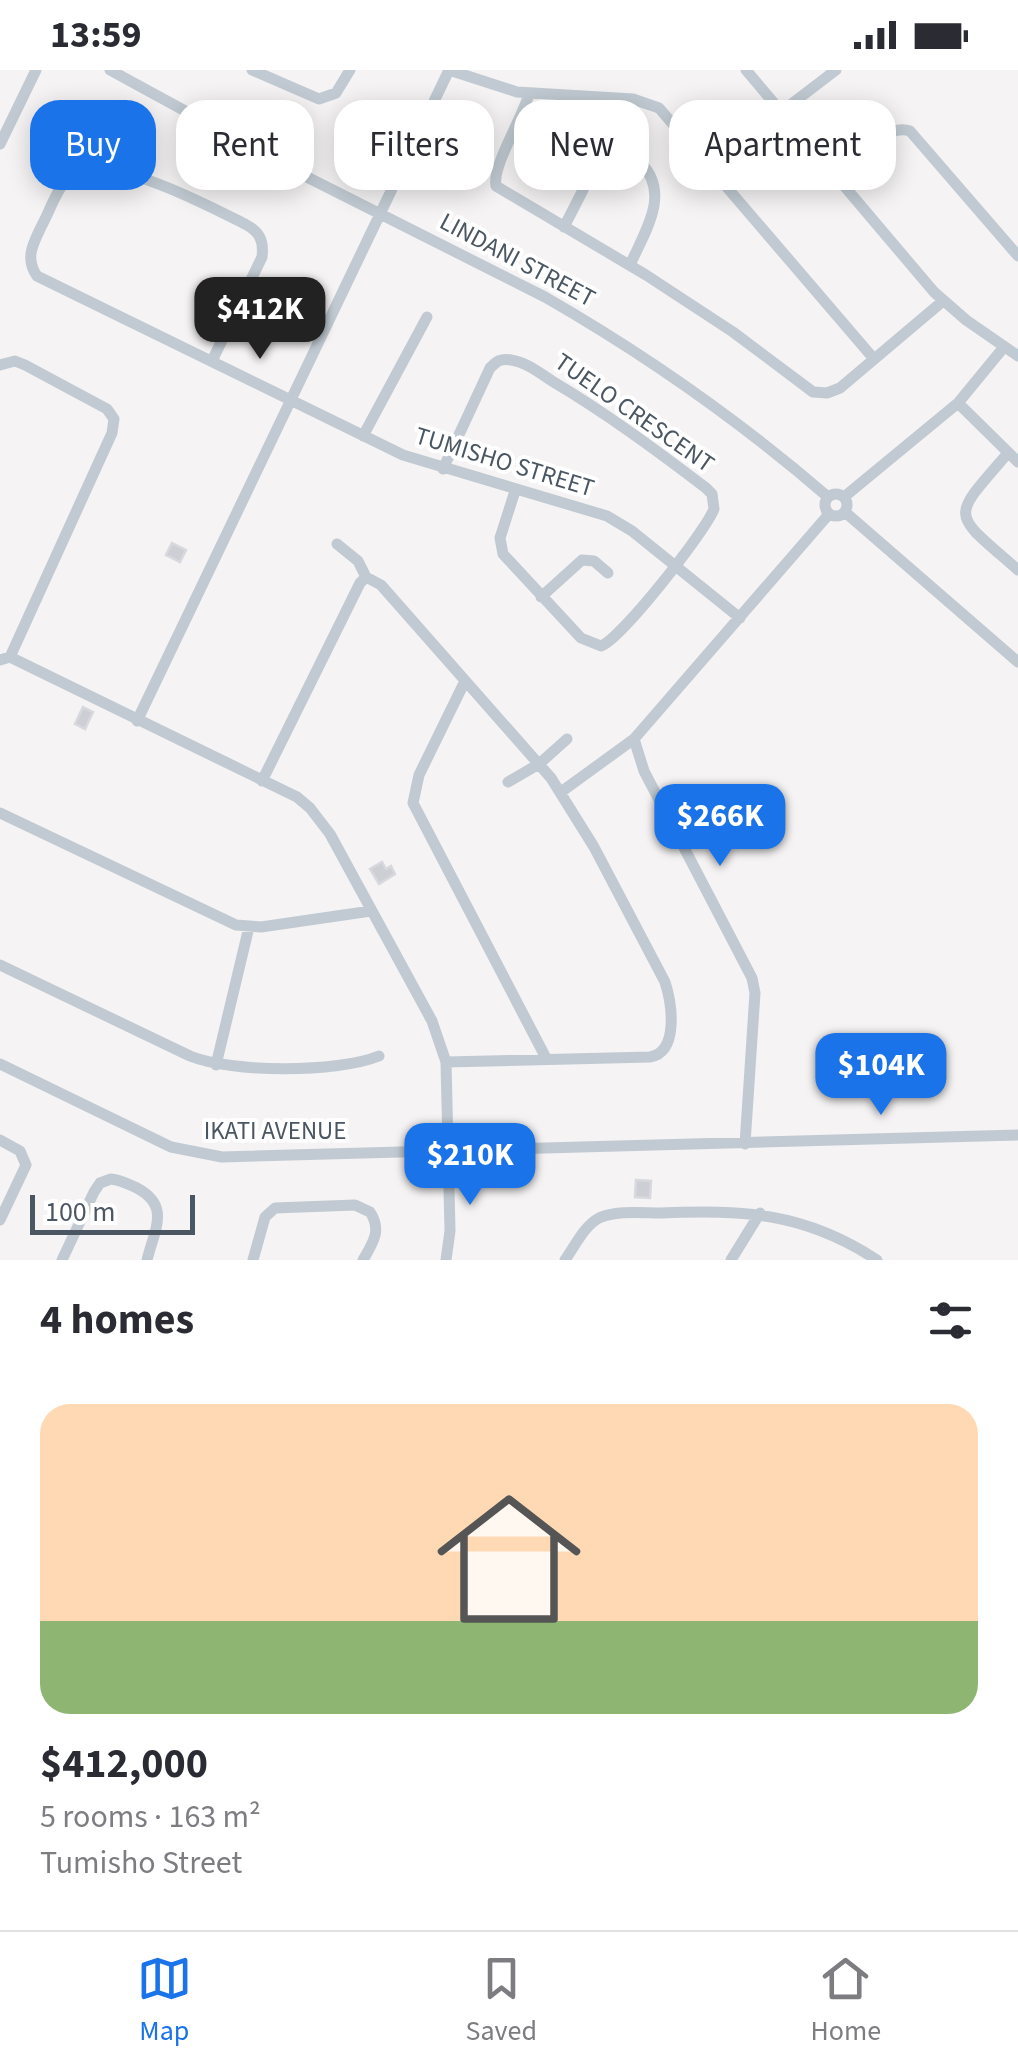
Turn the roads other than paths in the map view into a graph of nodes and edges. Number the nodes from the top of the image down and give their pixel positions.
1 (36, 70) edge
2 (110, 70) edge
3 (252, 70) edge
4 (350, 70) edge
5 (448, 70) edge
6 (746, 70) edge
7 (836, 70) edge
8 (528, 94) junction
9 (771, 100) edge
10 (797, 100) edge
11 (896, 130) edge
12 (0, 144) edge
13 (847, 190) edge
14 (382, 212) junction
15 (564, 226) junction
16 (1018, 256) edge
17 (630, 265) junction
18 (943, 301) junction
19 (427, 317) dead end
20 (1004, 347) junction
21 (1018, 356) edge
22 (874, 359) junction
23 (212, 360) junction
24 (3, 363) edge
25 (289, 400) junction
26 (958, 403) junction
27 (363, 436) junction
28 (1013, 457) edge
29 (443, 469) junction
30 (515, 491) junction
31 (828, 497) junction
32 (844, 497) junction
33 (845, 512) junction
34 (828, 514) junction
35 (337, 544) dead end
36 (674, 566) junction
37 (1018, 570) edge
38 (608, 574) dead end
39 (371, 579) junction
40 (540, 596) junction
41 (740, 618) junction
42 (5, 658) edge
43 (1018, 662) edge
44 (465, 681) junction
45 (136, 721) junction
46 (567, 739) dead end
47 (634, 739) junction
48 (539, 764) junction
49 (262, 781) junction
50 (508, 782) dead end
51 (561, 792) junction
52 (0, 813) edge
53 (371, 911) junction
54 (249, 927) junction
55 (0, 965) edge
56 (379, 1056) dead end
57 (546, 1058) junction
58 (446, 1062) junction
59 (0, 1064) edge
60 (216, 1066) junction
61 (1018, 1135) edge
62 (0, 1140) edge
63 (745, 1144) junction
64 (449, 1150) junction
65 (760, 1213) junction
66 (0, 1220) edge
67 (62, 1260) edge
68 (147, 1260) edge
69 (253, 1260) edge
70 (362, 1260) edge
71 (446, 1260) edge
72 (565, 1260) edge
73 (732, 1260) edge
74 (876, 1260) edge

1 - 12 street
2 - 14 street, LINDANI STREET
3 - 4 street
5 - 8 street
5 - 14 street
6 - 9 street
7 - 10 street
8 - 15 street
8 - 22 street
11 - 16 street
13 - 18 street
14 - 25 street
14 - 31 street, LINDANI STREET
15 - 17 street
15 - 17 street
17 - 22 street
18 - 20 street
18 - 22 street
19 - 27 street
20 - 21 street
20 - 26 street
23 - 23 street, TUMISHO STREET
23 - 25 street, TUMISHO STREET
24 - 42 street
25 - 27 street, TUMISHO STREET
25 - 45 street
26 - 28 street
26 - 32 street
27 - 29 street, TUMISHO STREET
28 - 37 street
29 - 30 street, TUMISHO STREET
29 - 36 street, TUELO CRESCENT
30 - 36 street, TUMISHO STREET
30 - 40 street, TUELO CRESCENT
31 - 32 street
31 - 34 street
32 - 33 street
33 - 34 street
33 - 43 street
34 - 41 street
35 - 39 street
36 - 40 street, TUELO CRESCENT
36 - 41 street, TUMISHO STREET
38 - 40 street
39 - 44 street
39 - 49 street
41 - 47 street
42 - 45 street
44 - 48 street
44 - 57 street
45 - 49 street
46 - 48 street
47 - 51 street
47 - 63 street
48 - 50 street
48 - 51 street
49 - 53 street
51 - 57 street
52 - 54 street
53 - 54 street
53 - 58 street
54 - 60 street
55 - 60 street
56 - 60 street
57 - 58 street
58 - 64 street
59 - 64 street, IKATI AVENUE
61 - 63 street, IKATI AVENUE
62 - 66 street
63 - 64 street, IKATI AVENUE
64 - 71 street
65 - 72 street
65 - 73 street
65 - 74 street
67 - 68 street
69 - 70 street

